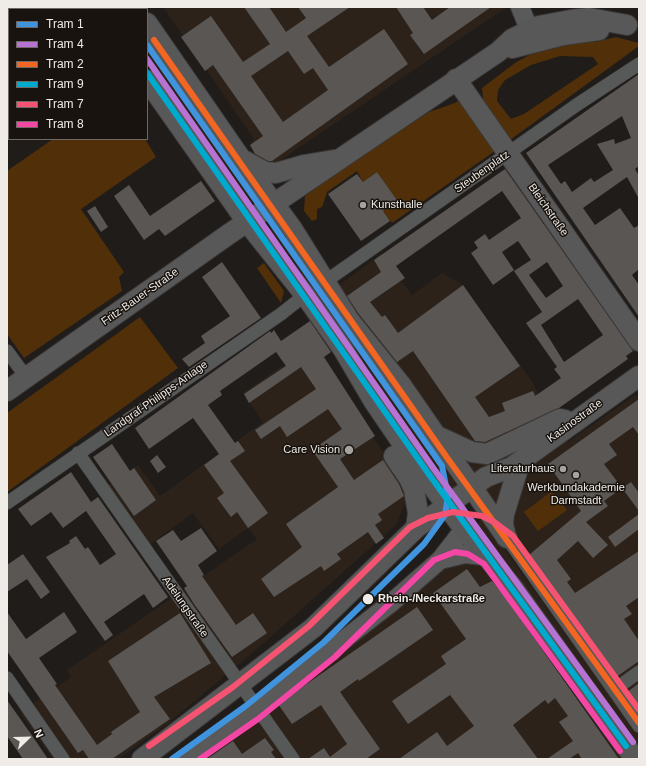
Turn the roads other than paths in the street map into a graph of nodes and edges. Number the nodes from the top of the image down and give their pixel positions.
1 (520, 7) edge
2 (531, 7) edge
3 (148, 24) edge
4 (633, 24) edge
5 (535, 32) junction
6 (639, 64) edge
7 (456, 79) junction
8 (148, 81) edge
9 (509, 153) junction
10 (239, 156) junction
11 (338, 160) junction
12 (274, 204) junction
13 (247, 222) junction
14 (326, 281) junction
15 (305, 295) junction
16 (639, 341) edge
17 (7, 352) edge
18 (26, 378) junction
19 (635, 382) edge
20 (7, 391) edge
21 (373, 400) junction
22 (575, 421) junction
23 (436, 435) junction
24 (78, 453) junction
25 (516, 465) junction
26 (472, 487) junction
27 (7, 503) edge
28 (447, 505) junction
29 (485, 506) junction
30 (416, 528) junction
31 (464, 529) junction
32 (507, 538) junction
33 (440, 560) junction
34 (490, 560) junction
35 (639, 672) edge
36 (7, 678) edge
37 (240, 686) junction
38 (614, 690) junction
39 (256, 708) junction
40 (639, 726) edge
41 (63, 759) edge
42 (142, 759) edge
43 (187, 759) edge
44 (293, 759) edge
45 (635, 759) edge

1 - 5 main road
2 - 5 main road
3 - 10 main road
4 - 5 main road
5 - 7 main road
6 - 9 street, Steubenplatz
7 - 9 main road, Bleichstraße
7 - 11 main road
8 - 13 main road
9 - 14 street, Steubenplatz
9 - 16 main road, Bleichstraße
10 - 11 main road
10 - 12 main road
11 - 12 main road
12 - 13 main road, Fritz-Bauer-Straße
12 - 14 main road
13 - 15 main road
13 - 18 main road, Fritz-Bauer-Straße
14 - 23 main road
15 - 21 main road
15 - 24 street, Landgraf-Philipps-Anlage
17 - 18 street
18 - 20 main road, Fritz-Bauer-Straße
19 - 22 main road, Kasinostraße
21 - 28 main road
21 - 30 main road
22 - 23 main road
22 - 25 main road, Kasinostraße
23 - 26 main road
24 - 27 street, Landgraf-Philipps-Anlage
24 - 37 street, Adelungstraße
25 - 26 main road, Kasinostraße
25 - 29 main road, Kasinostraße
25 - 32 main road
26 - 28 main road, Kasinostraße
26 - 29 main road
28 - 30 main road, Kasinostraße
28 - 31 main road
29 - 31 main road, Kasinostraße
29 - 32 main road
30 - 37 main road, Kasinostraße
31 - 33 main road
31 - 34 main road
32 - 38 street
33 - 34 main road
33 - 39 main road
34 - 45 main road
35 - 38 street
36 - 41 street
37 - 39 street, Adelungstraße
37 - 42 main road, Kasinostraße
38 - 40 street
39 - 43 main road
39 - 44 street, Adelungstraße

